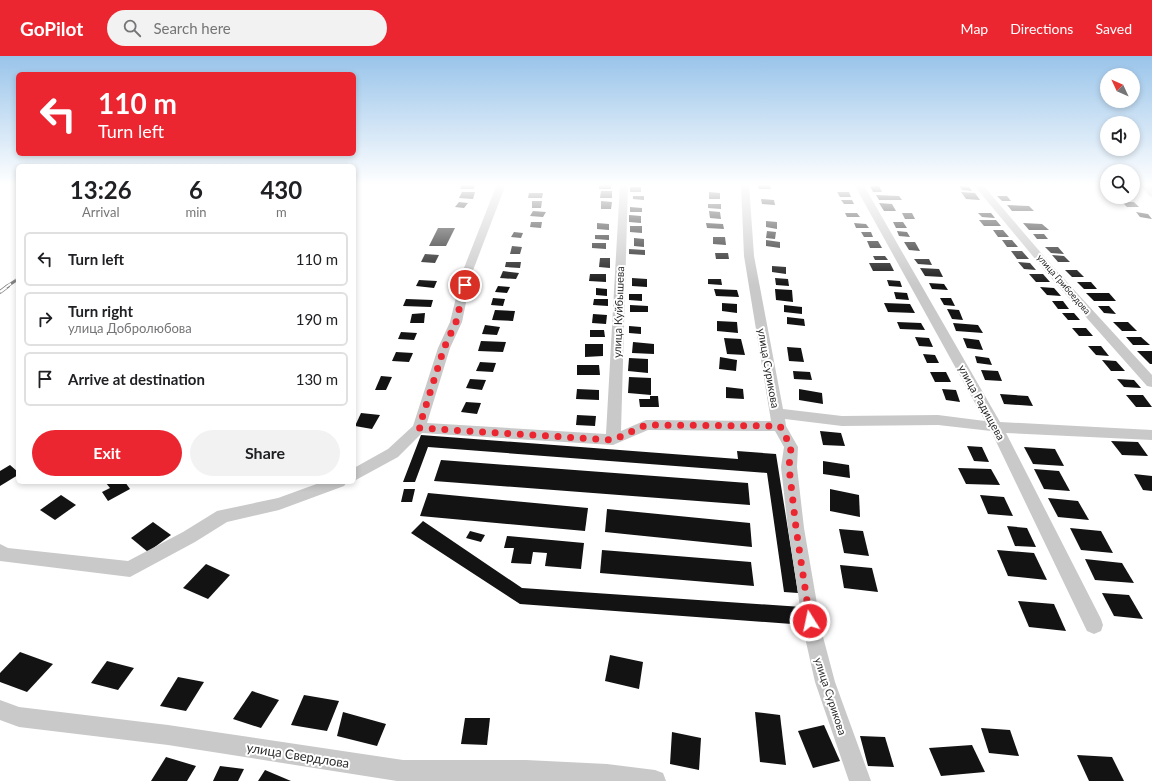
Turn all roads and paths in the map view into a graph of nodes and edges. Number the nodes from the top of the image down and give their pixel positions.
1 (489, 218) edge
2 (623, 218) edge
3 (747, 218) edge
4 (878, 218) edge
5 (1006, 218) edge
6 (1152, 383) edge
7 (778, 419) junction
8 (419, 428) junction
9 (996, 428) junction
10 (1152, 435) edge
11 (613, 440) junction
12 (356, 474) edge
13 (333, 484) edge
14 (0, 552) edge
15 (1094, 625) dead end
16 (0, 710) edge
17 (599, 778) edge
18 (656, 781) edge
19 (860, 781) edge

1 - 8 street
2 - 11 street, улица Куйбышева
3 - 7 street, улица Сурикова
4 - 9 street, улица Радищева
5 - 6 street, улица Грибоедова
7 - 9 street
7 - 11 street
7 - 19 street, улица Сурикова
8 - 11 street
8 - 12 street
9 - 10 street
9 - 15 street, улица Радищева
13 - 14 street
16 - 17 street, улица Свердлова
17 - 18 street, улица Свердлова

